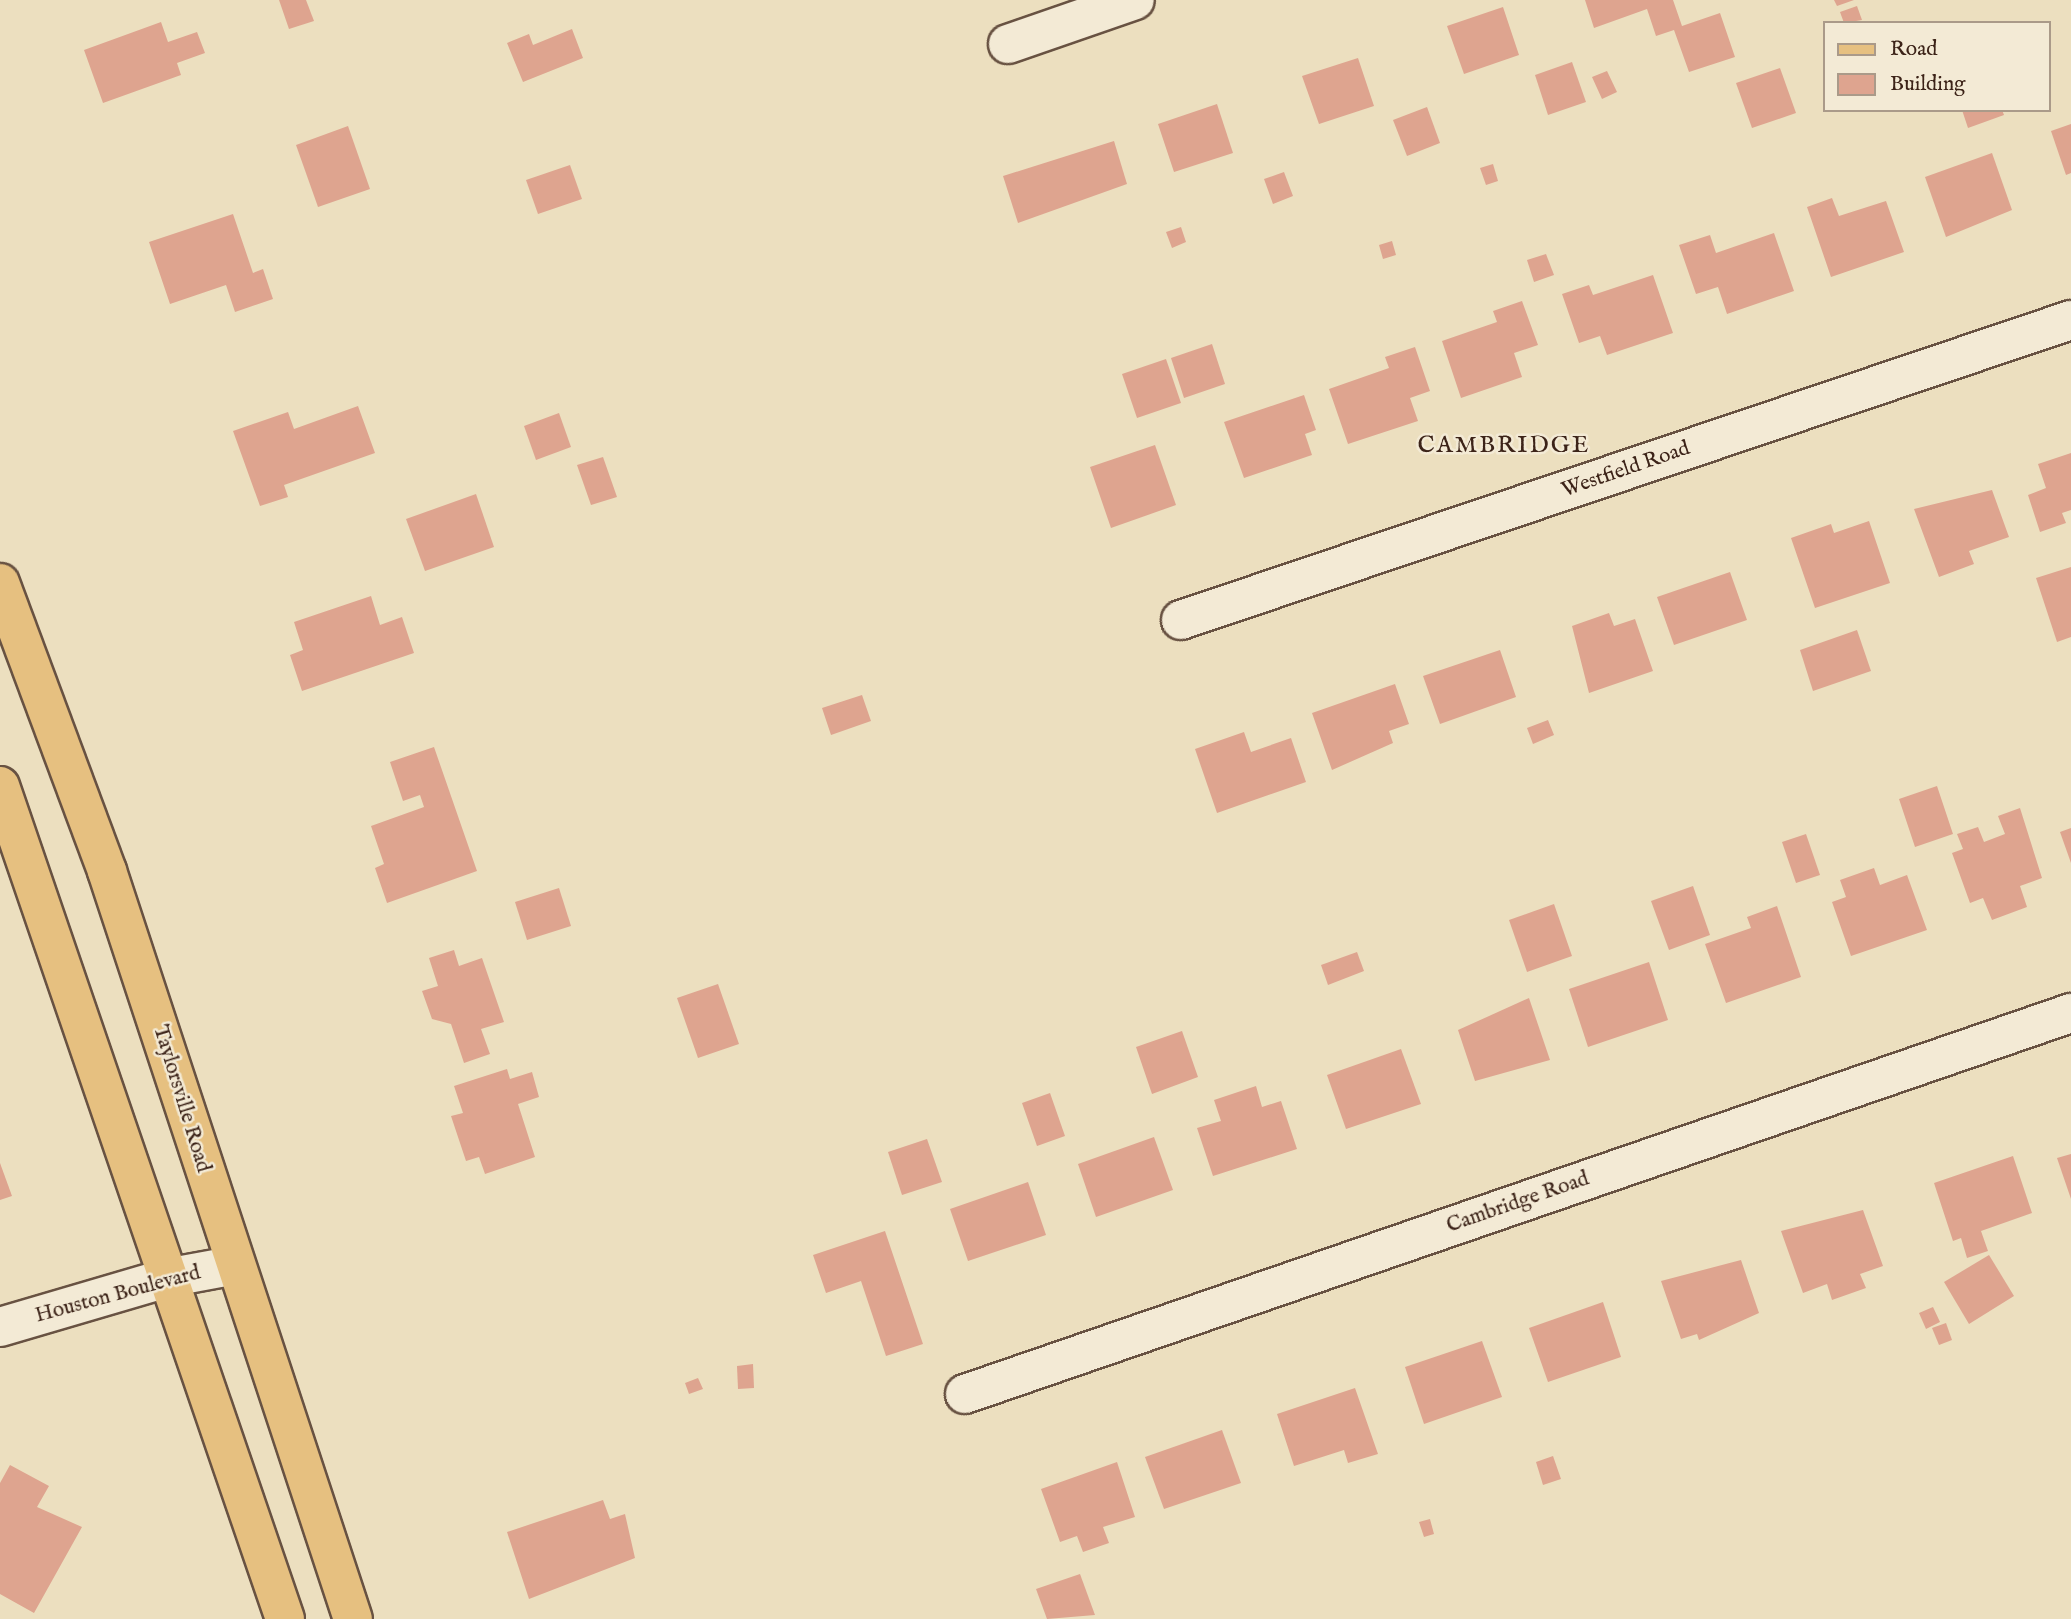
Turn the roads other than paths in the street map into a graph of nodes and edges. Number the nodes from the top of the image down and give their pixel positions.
1 (1135, 0) edge
2 (1008, 44) dead end
3 (2071, 320) edge
4 (0, 583) edge
5 (1181, 620) dead end
6 (0, 786) edge
7 (2071, 1013) edge
8 (236, 1265) junction
9 (166, 1278) junction
10 (0, 1327) edge
11 (965, 1394) dead end
12 (285, 1619) edge
13 (353, 1619) edge

1 - 2 street
3 - 5 street, Westfield Road
4 - 8 main road, Taylorsville Road
6 - 9 main road
7 - 11 street, Cambridge Road
8 - 9 street, Houston Boulevard
8 - 13 main road, Taylorsville Road
9 - 10 street, Houston Boulevard
9 - 12 main road

